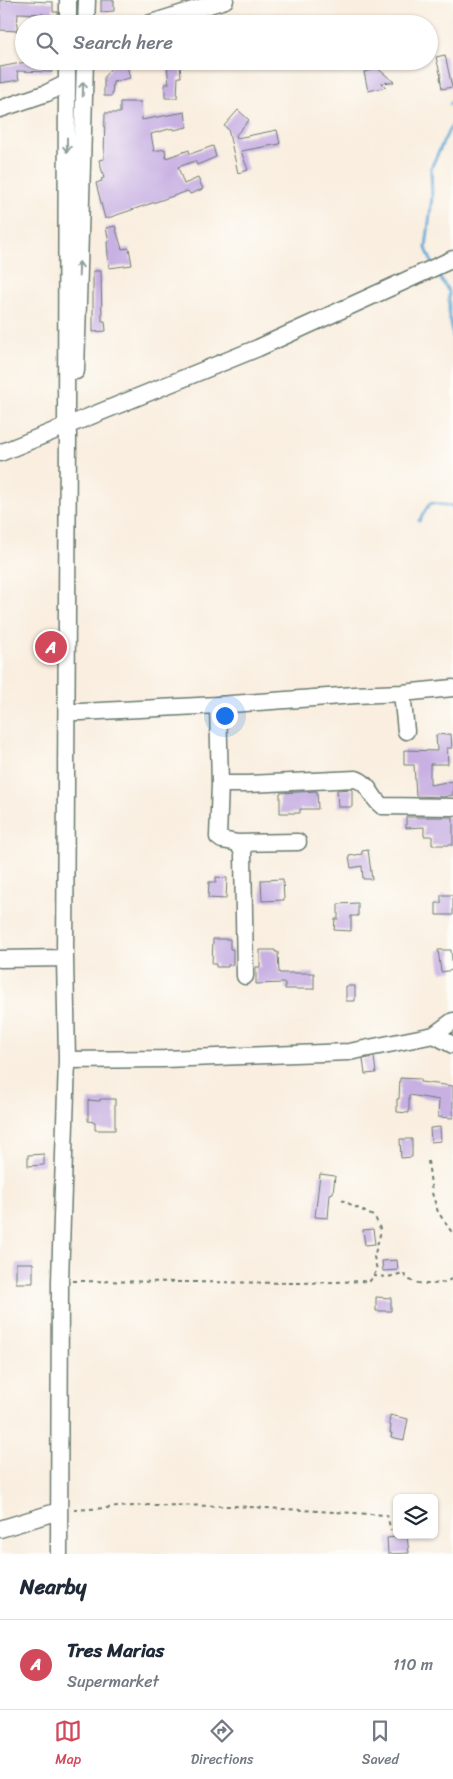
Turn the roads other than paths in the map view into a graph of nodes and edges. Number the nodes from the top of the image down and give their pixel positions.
1 (68, 0) edge
2 (87, 0) edge
3 (216, 1) edge
4 (68, 15) edge
5 (86, 15) edge
6 (175, 15) edge
7 (67, 70) edge
8 (84, 70) edge
9 (67, 83) junction
10 (47, 93) junction
11 (67, 107) junction
12 (0, 109) edge
13 (73, 208) junction
14 (453, 259) edge
15 (69, 428) junction
16 (0, 453) edge
17 (453, 688) edge
18 (402, 694) junction
19 (218, 705) junction
20 (68, 712) junction
21 (406, 731) dead end
22 (220, 784) junction
23 (453, 807) edge
24 (298, 842) dead end
25 (238, 843) junction
26 (66, 958) junction
27 (0, 959) edge
28 (245, 976) dead end
29 (453, 1021) edge
30 (434, 1035) junction
31 (453, 1045) edge
32 (68, 1060) junction
33 (59, 1512) junction
34 (0, 1529) edge
35 (59, 1554) edge

1 - 4 street
2 - 5 street
3 - 6 street
7 - 9 street
13 -> 8 street
9 - 10 street
9 - 11 street
10 - 11 street
10 - 12 street
11 -> 13 street
13 - 15 street
14 - 15 street
15 - 16 street
15 - 20 street
17 - 18 street
18 - 19 street
18 - 21 street
19 - 20 street
19 - 22 street
20 - 26 street
22 - 23 street
22 - 25 street
24 - 25 street
25 - 28 street
26 - 27 street
26 - 32 street
29 - 30 street
30 - 31 street
30 - 32 street
32 - 33 street
33 - 34 street
33 - 35 street

